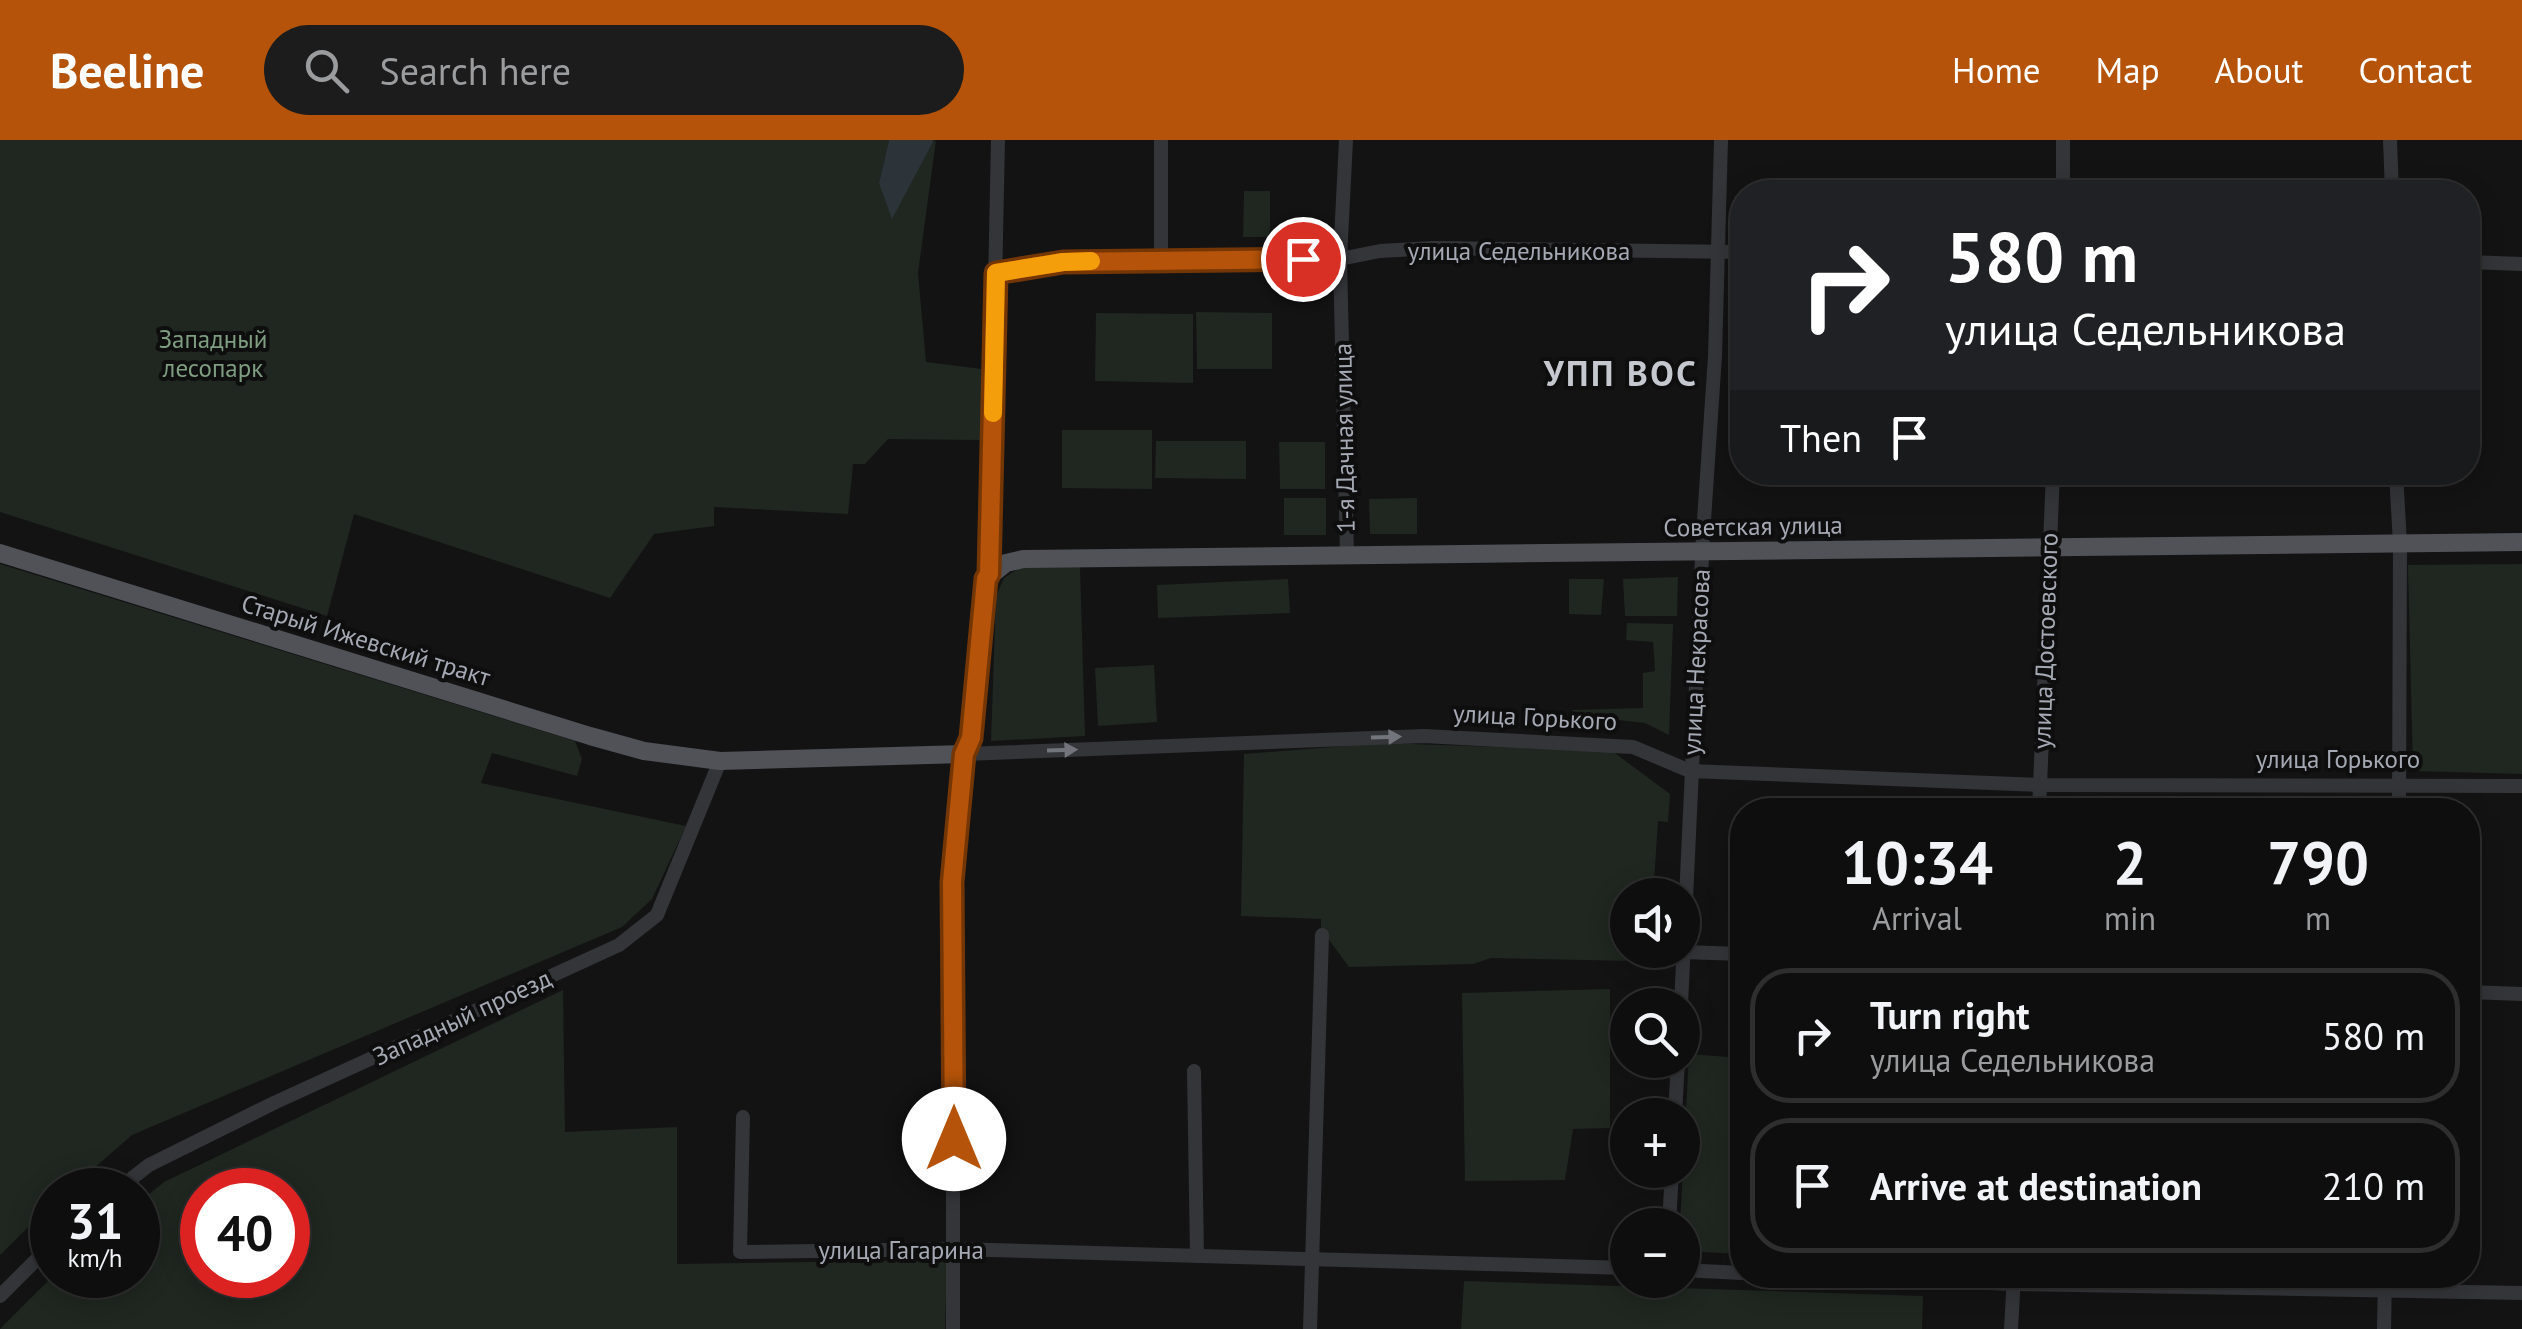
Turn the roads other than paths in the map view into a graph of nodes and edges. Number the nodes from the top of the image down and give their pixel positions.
1 (998, 140) edge
2 (1161, 140) edge
3 (1346, 140) edge
4 (1721, 140) edge
5 (2064, 140) edge
6 (2390, 140) edge
7 (2063, 180) edge
8 (2392, 180) edge
9 (1719, 252) junction
10 (1730, 252) edge
11 (1340, 258) junction
12 (1161, 260) junction
13 (2480, 262) edge
14 (2522, 264) edge
15 (996, 273) junction
16 (2051, 485) edge
17 (2397, 485) edge
18 (2522, 542) edge
19 (2400, 544) junction
20 (2049, 548) junction
21 (0, 552) edge
22 (1702, 552) junction
23 (1346, 556) junction
24 (989, 574) junction
25 (964, 754) junction
26 (720, 761) junction
27 (1690, 772) junction
28 (2399, 784) junction
29 (2040, 785) junction
30 (2522, 786) edge
31 (2039, 798) edge
32 (2398, 798) edge
33 (1686, 878) edge
34 (1322, 935) dead end
35 (1700, 953) edge
36 (1730, 954) edge
37 (2480, 992) edge
38 (2522, 994) edge
39 (1194, 1071) dead end
40 (743, 1117) dead end
41 (145, 1168) edge
42 (955, 1249) junction
43 (1197, 1256) junction
44 (1312, 1259) junction
45 (30, 1266) edge
46 (1610, 1267) edge
47 (1700, 1271) edge
48 (1730, 1272) edge
49 (2014, 1288) edge
50 (2385, 1288) edge
51 (2460, 1288) edge
52 (2522, 1293) edge
53 (0, 1296) edge
54 (953, 1329) edge
55 (1310, 1329) edge
56 (2011, 1329) edge
57 (2384, 1329) edge

1 - 15 street
2 - 12 street
3 - 11 street, 1-я Дачная улица
4 - 9 street, улица Некрасова
5 - 7 street
6 - 8 street
9 - 10 street, улица Седельникова
9 - 11 street, улица Седельникова
9 - 22 street, улица Некрасова
11 - 12 street, улица Седельникова
11 - 23 street, 1-я Дачная улица
12 - 15 street, улица Седельникова
13 - 14 street
15 - 24 street
16 - 20 street, улица Достоевского
17 - 19 street
18 - 19 main road, Советская улица
19 - 20 main road, Советская улица
19 - 28 street
20 - 22 main road, Советская улица
20 - 29 street, улица Достоевского
21 - 26 main road, Старый Ижевский тракт
22 - 23 main road, Советская улица
22 - 27 street, улица Некрасова
23 - 24 main road, Советская улица
24 - 25 main road
25 - 26 main road, улица Горького
25 -> 27 street, улица Горького
25 - 42 street
26 - 41 street, Западный проезд
27 - 29 street, улица Горького
27 - 33 street, улица Некрасова
28 - 29 street, улица Горького
28 - 30 street, улица Горького
28 - 32 street
29 - 31 street, улица Достоевского
34 - 44 street
35 - 36 street
37 - 38 street
39 - 43 street
40 - 42 street, улица Гагарина
42 - 43 street, улица Гагарина
42 - 54 street
43 - 44 street, улица Гагарина
44 - 46 street, улица Гагарина
44 - 55 street
45 - 53 street
47 - 48 street
49 - 56 street
50 - 57 street
51 - 52 street

